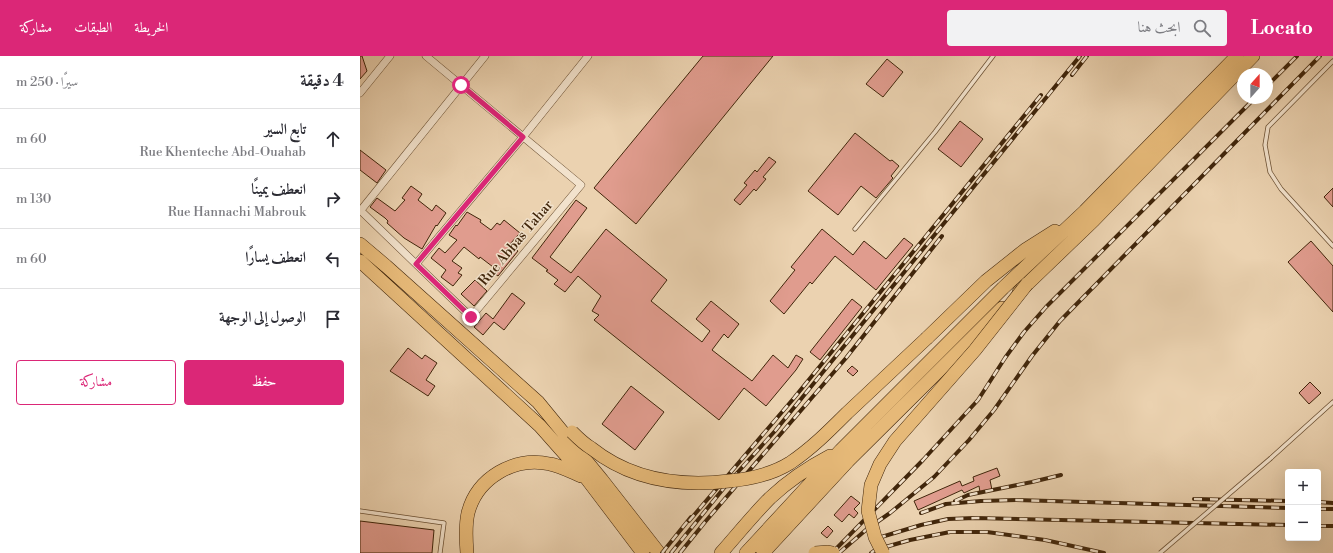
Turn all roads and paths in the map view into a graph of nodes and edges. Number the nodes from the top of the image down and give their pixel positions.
1 (390, 56) edge
2 (426, 56) edge
3 (485, 56) edge
4 (588, 56) edge
5 (993, 56) edge
6 (1237, 56) edge
7 (1253, 56) edge
8 (1333, 61) edge
9 (461, 85) junction
10 (360, 94) edge
11 (523, 137) junction
12 (360, 210) edge
13 (1085, 211) junction
14 (855, 229) dead end
15 (360, 244) edge
16 (1333, 246) edge
17 (360, 261) edge
18 (416, 264) junction
19 (1027, 284) junction
20 (1333, 402) edge
21 (570, 435) junction
22 (841, 450) junction
23 (586, 479) junction
24 (360, 511) edge
25 (440, 553) edge
26 (467, 553) edge
27 (643, 553) edge
28 (658, 553) edge
29 (721, 553) edge
30 (746, 553) edge
31 (763, 553) edge
32 (815, 553) edge
33 (833, 553) edge
34 (883, 553) edge
35 (1160, 553) edge

1 - 10 street
2 - 9 street
3 - 9 street
4 - 11 street
5 - 14 lane
6 - 13 highway
7 - 19 highway
8 - 16 lane
9 - 11 street
9 - 12 street
11 - 18 street
11 - 18 street, Rue Abbas Tahar
12 - 18 street
13 - 21 highway, bridge
13 - 22 highway
15 - 21 highway
17 - 23 highway
19 - 31 highway
19 - 34 highway, bridge
20 - 35 lane, bridge
21 - 28 highway
22 - 29 highway
22 - 30 highway
23 - 26 highway
23 - 27 highway
24 - 25 lane
32 - 33 highway, bridge

